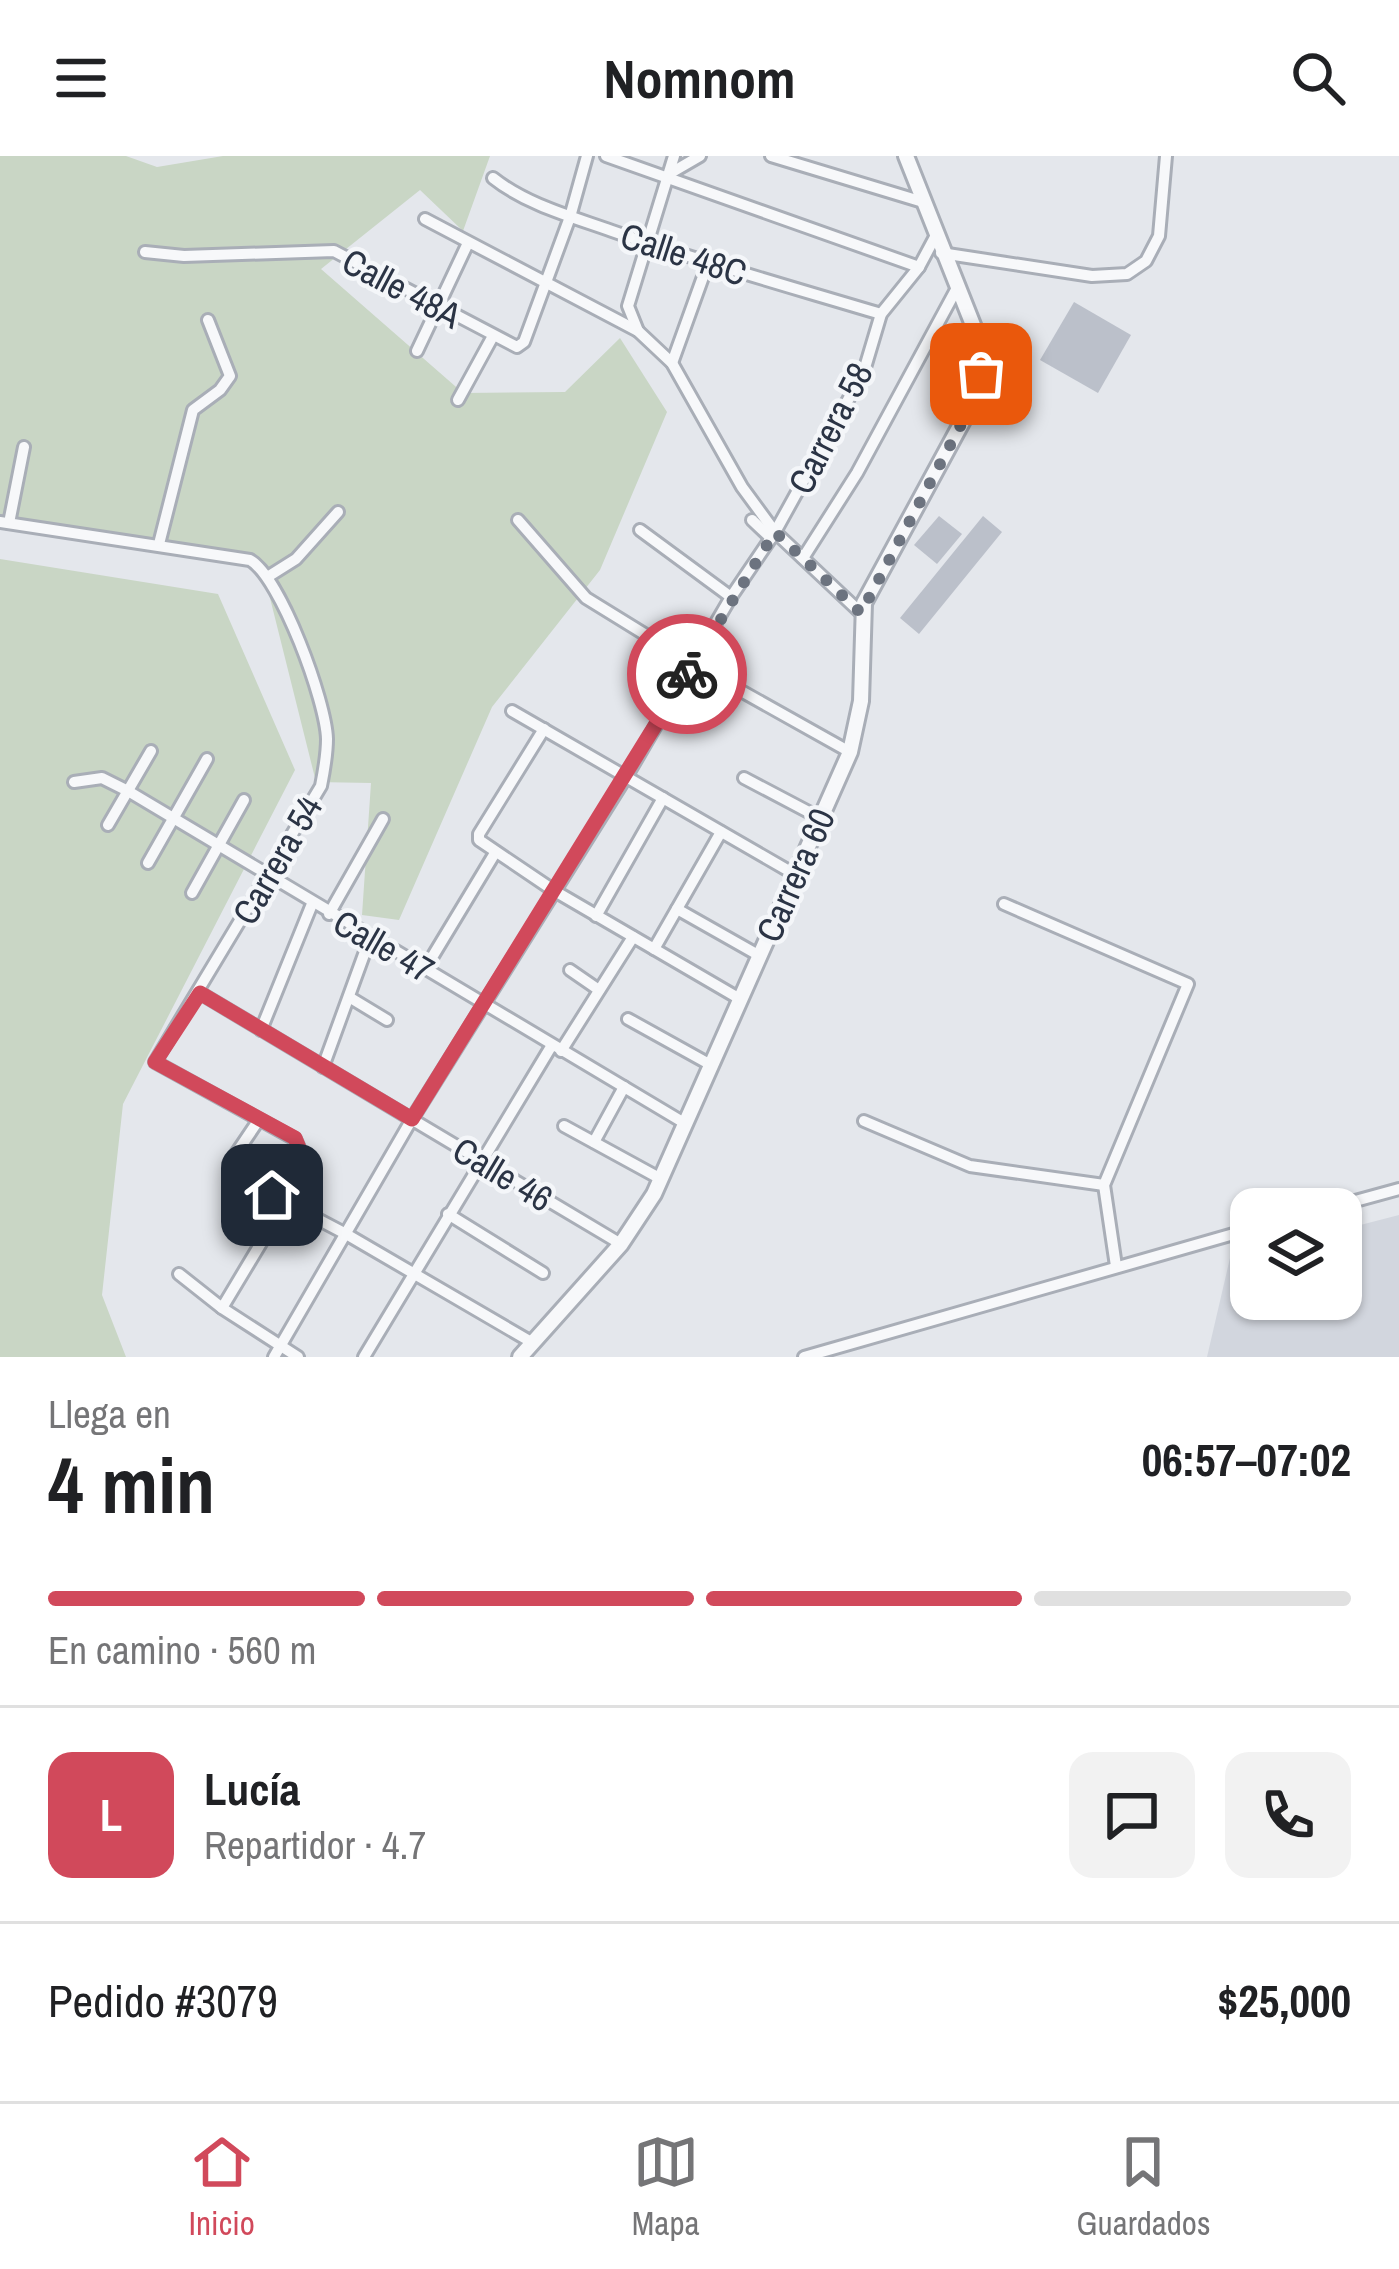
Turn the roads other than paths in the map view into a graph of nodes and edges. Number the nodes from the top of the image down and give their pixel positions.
1 (587, 156) edge
2 (606, 156) edge
3 (674, 156) edge
4 (700, 156) edge
5 (771, 156) edge
6 (906, 156) edge
7 (1166, 156) edge
8 (801, 160) edge
9 (668, 176) junction
10 (494, 178) dead end
11 (923, 202) junction
12 (570, 217) junction
13 (424, 219) dead end
14 (468, 243) junction
15 (648, 244) junction
16 (938, 245) junction
17 (145, 252) dead end
18 (708, 263) junction
19 (919, 267) junction
20 (546, 280) junction
21 (957, 288) junction
22 (440, 307) junction
23 (881, 314) junction
24 (208, 320) dead end
25 (638, 332) junction
26 (493, 336) junction
27 (417, 351) dead end
28 (672, 363) junction
29 (458, 400) dead end
30 (24, 447) dead end
31 (338, 512) dead end
32 (518, 520) dead end
33 (752, 520) dead end
34 (4, 522) edge
35 (640, 530) dead end
36 (773, 535) junction
37 (159, 544) junction
38 (803, 558) junction
39 (269, 576) junction
40 (731, 597) junction
41 (861, 613) junction
42 (693, 664) junction
43 (512, 711) dead end
44 (544, 729) junction
45 (152, 751) dead end
46 (850, 752) junction
47 (207, 759) dead end
48 (626, 777) junction
49 (744, 778) dead end
50 (74, 782) dead end
51 (128, 791) junction
52 (663, 798) junction
53 (244, 800) dead end
54 (174, 818) junction
55 (820, 818) junction
56 (383, 819) dead end
57 (108, 825) dead end
58 (721, 832) junction
59 (219, 843) junction
60 (495, 853) junction
61 (148, 863) dead end
62 (270, 875) junction
63 (796, 875) junction
64 (554, 890) junction
65 (192, 893) dead end
66 (312, 904) junction
67 (1004, 904) dead end
68 (677, 909) junction
69 (329, 914) junction
70 (596, 916) junction
71 (633, 937) junction
72 (370, 938) junction
73 (654, 949) junction
74 (760, 956) junction
75 (425, 968) junction
76 (570, 970) dead end
77 (599, 990) junction
78 (200, 993) junction
79 (349, 998) junction
80 (740, 1000) junction
81 (485, 1006) junction
82 (628, 1019) dead end
83 (387, 1020) dead end
84 (261, 1030) junction
85 (556, 1048) junction
86 (711, 1065) junction
87 (323, 1067) junction
88 (624, 1087) junction
89 (412, 1119) junction
90 (258, 1121) junction
91 (864, 1121) dead end
92 (686, 1124) junction
93 (564, 1126) dead end
94 (594, 1142) junction
95 (481, 1162) junction
96 (661, 1179) junction
97 (1103, 1185) junction
98 (1399, 1190) edge
99 (272, 1195) junction
100 (1362, 1200) edge
101 (285, 1203) junction
102 (448, 1214) junction
103 (346, 1234) junction
104 (1230, 1235) edge
105 (621, 1244) junction
106 (1116, 1266) junction
107 (414, 1272) junction
108 (543, 1273) dead end
109 (179, 1274) dead end
110 (222, 1308) junction
111 (533, 1343) junction
112 (277, 1351) edge
113 (298, 1357) edge
114 (364, 1357) edge
115 (520, 1357) edge
116 (804, 1357) edge

1 - 12 street
2 - 9 street
3 - 9 street
4 - 9 street
5 - 8 street
6 - 11 street
7 - 16 street
8 - 11 street
9 - 15 street
9 - 19 street
10 - 12 street, Calle 48C
11 - 16 street
12 - 15 street, Calle 48C
12 - 20 street
13 - 14 street
14 - 20 street
14 - 22 street
15 - 18 street, Calle 48C
15 - 25 street
16 - 19 street, Carrera 58
16 - 21 street
17 - 22 street, Calle 48A
18 - 23 street, Calle 48C
18 - 28 street
19 - 23 street, Carrera 58
20 - 25 street
20 - 26 street, Calle 48A
21 - 38 street
21 - 41 street, Carrera 60
22 - 26 street, Calle 48A
22 - 27 street
23 - 36 street, Carrera 58
24 - 37 street
25 - 28 street
26 - 29 street
28 - 36 street
30 - 34 street
31 - 39 street
32 - 42 street
33 - 36 street
34 - 37 street
35 - 40 street
36 - 38 street
36 - 40 street, Carrera 58
37 - 39 street
38 - 41 street
39 - 62 street, Carrera 54
40 - 42 street, Carrera 58
41 - 46 street, Carrera 60
42 - 46 street
42 - 48 street, Carrera 58
43 - 44 street
44 - 48 street
44 - 60 street
45 - 51 street
46 - 55 street, Carrera 60
47 - 54 street
48 - 52 street
48 - 64 street, Carrera 58
49 - 55 street
50 - 51 street
51 - 54 street, Calle 47
51 - 57 street
52 - 58 street
52 - 70 street
53 - 59 street
54 - 59 street, Calle 47
54 - 61 street
55 - 63 street, Carrera 60
56 - 69 street
58 - 63 street
58 - 68 street
59 - 62 street, Calle 47
59 - 65 street
60 - 64 street
60 - 75 street
62 - 66 street, Calle 47
62 - 78 street, Carrera 54
63 - 74 street, Carrera 60
64 - 70 street
64 - 81 street, Carrera 58
66 - 69 street, Calle 47
66 - 84 street
67 - 97 street
68 - 73 street
68 - 74 street
69 - 72 street, Calle 47
70 - 71 street
71 - 73 street
71 - 77 street
72 - 75 street, Calle 47
72 - 79 street
73 - 80 street
74 - 80 street, Carrera 60
75 - 81 street, Calle 47
76 - 77 street
77 - 85 street
78 - 84 street, Calle 46
78 - 90 street, Carrera 54
79 - 83 street
79 - 87 street
80 - 86 street, Carrera 60
81 - 85 street, Calle 47
81 - 89 street, Carrera 58
82 - 86 street
84 - 87 street, Calle 46
85 - 88 street, Calle 47
85 - 95 street
86 - 92 street, Carrera 60
87 - 89 street, Calle 46
88 - 92 street, Calle 47
88 - 94 street
89 - 95 street, Calle 46
89 - 103 street, Carrera 58
90 - 99 street
90 - 99 street
91 - 97 street
92 - 96 street, Carrera 60
93 - 94 street
94 - 96 street
95 - 102 street
95 - 105 street, Calle 46
96 - 105 street, Carrera 60
97 - 106 street
98 - 100 street
99 - 101 street
101 - 103 street
101 - 110 street
102 - 107 street
102 - 108 street
103 - 107 street
103 - 112 street, Carrera 58
104 - 106 street
105 - 111 street, Carrera 60
106 - 116 street
107 - 111 street
107 - 114 street
109 - 110 street
110 - 112 street
111 - 115 street, Carrera 60
112 - 113 street

